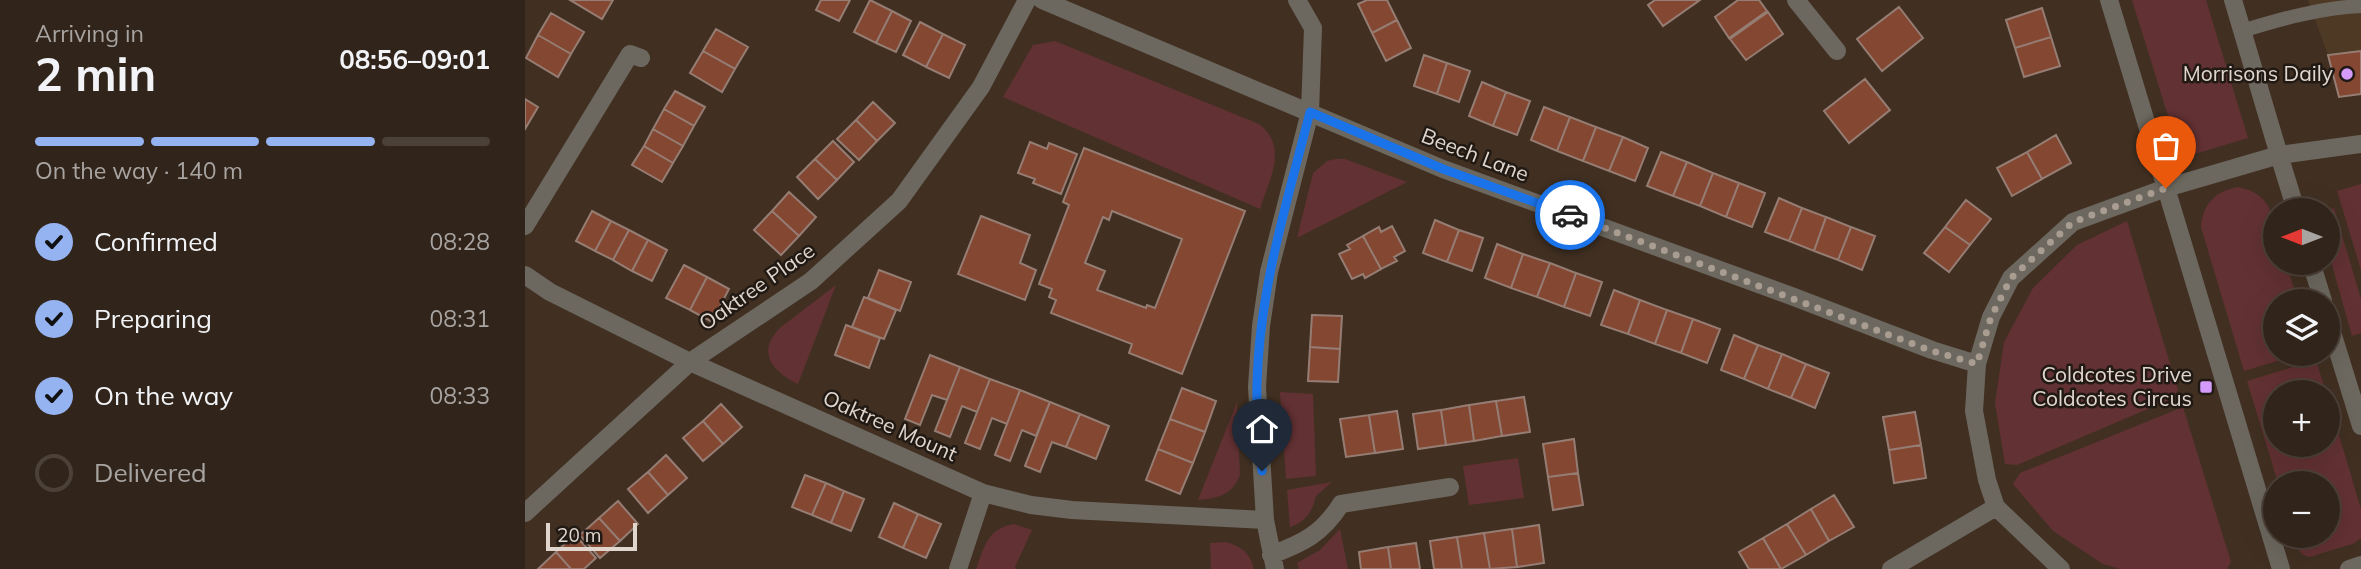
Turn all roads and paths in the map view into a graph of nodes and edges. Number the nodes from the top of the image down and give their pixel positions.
1 (1027, 0) edge
2 (1042, 0) edge
3 (1297, 0) edge
4 (1796, 0) edge
5 (2109, 0) edge
6 (2233, 0) edge
7 (2361, 6) edge
8 (2242, 31) junction
9 (1836, 51) dead end
10 (641, 58) dead end
11 (1310, 112) junction
12 (2361, 144) edge
13 (2279, 155) junction
14 (2166, 188) junction
15 (2292, 198) edge
16 (525, 226) edge
17 (525, 275) edge
18 (2340, 358) edge
19 (690, 362) junction
20 (1977, 364) junction
21 (2361, 426) edge
22 (1450, 487) dead end
23 (983, 493) junction
24 (1996, 507) junction
25 (525, 513) edge
26 (1265, 520) junction
27 (1273, 562) edge
28 (2361, 565) edge
29 (958, 569) edge
30 (1891, 569) edge
31 (2061, 569) edge
32 (2281, 569) edge
33 (2349, 569) edge

1 - 19 street, Oaktree Place
2 - 11 street, Beech Lane
3 - 11 street
4 - 9 street
5 - 14 street
6 - 8 street
7 - 8 lane
8 - 13 street
10 - 16 street
11 - 20 street, Beech Lane
11 - 26 street
12 - 13 street
13 - 14 street
13 - 15 street
14 - 20 street
14 - 32 street
17 - 19 street, Oaktree Mount
18 - 21 street
19 - 23 street, Oaktree Mount
19 - 25 street, Oaktree Place
20 - 24 street
22 - 27 street
23 - 26 street, Oaktree Mount
23 - 29 street
24 - 30 street
24 - 31 street
26 - 27 street
28 - 33 street

